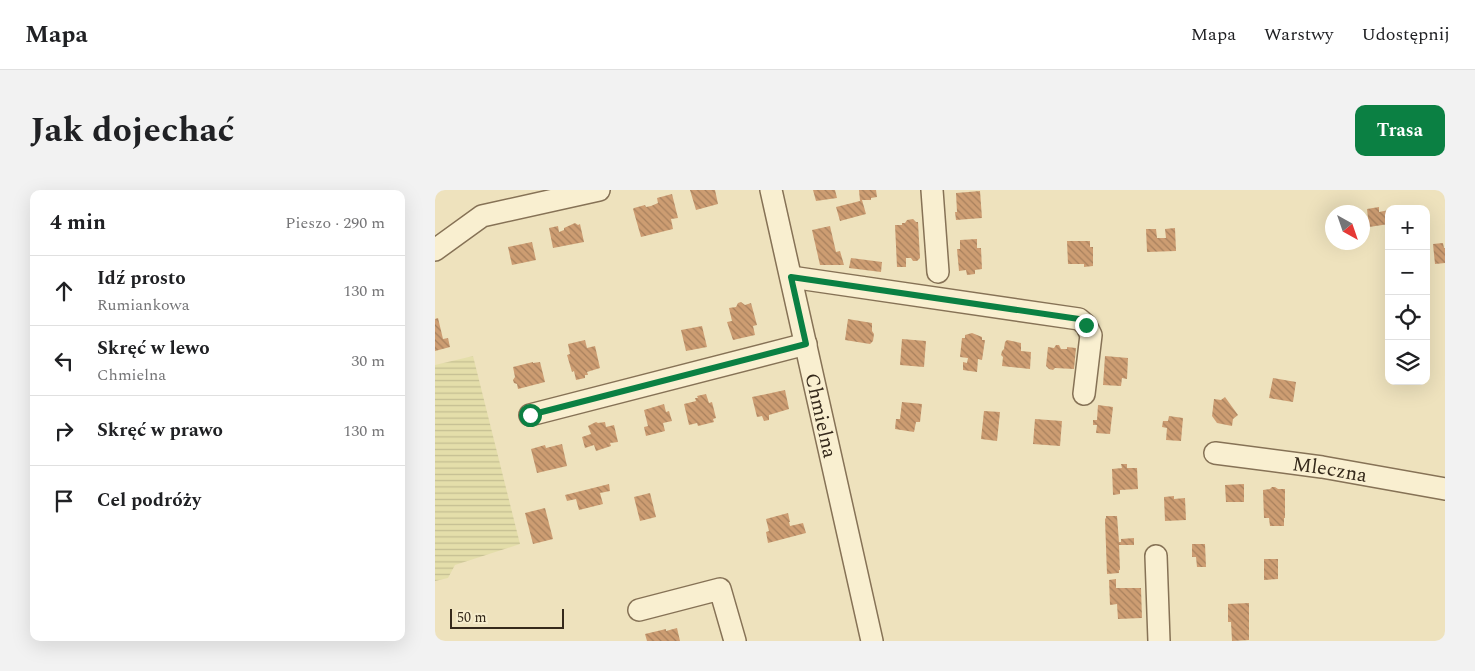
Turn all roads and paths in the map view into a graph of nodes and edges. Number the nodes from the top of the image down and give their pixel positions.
1 (599, 190) edge
2 (771, 190) edge
3 (932, 190) edge
4 (435, 250) edge
5 (938, 272) dead end
6 (791, 277) junction
7 (806, 344) junction
8 (1085, 394) dead end
9 (530, 415) dead end
10 (1215, 453) dead end
11 (1445, 489) edge
12 (1156, 556) dead end
13 (639, 610) dead end
14 (735, 641) edge
15 (872, 641) edge
16 (1159, 641) edge

1 - 4 street
2 - 6 street, Chmielna
3 - 5 street
6 - 7 street, Chmielna
6 - 8 street
7 - 9 street
7 - 15 street, Chmielna
10 - 11 street, Mleczna
12 - 16 street
13 - 14 street

